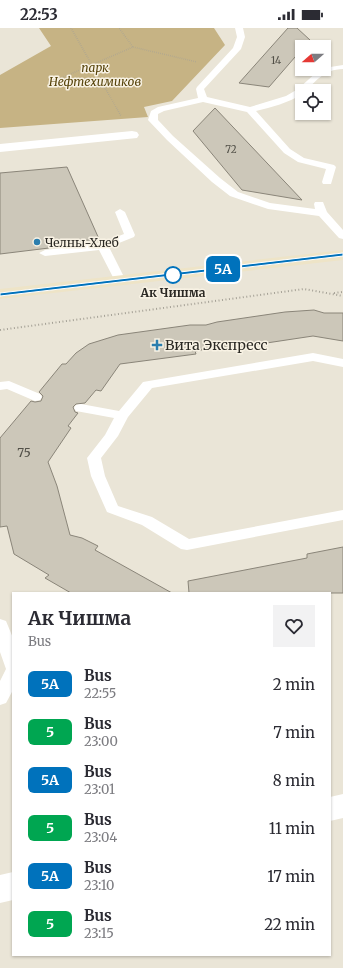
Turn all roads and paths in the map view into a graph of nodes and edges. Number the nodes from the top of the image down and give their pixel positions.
1 (70, 28) edge
2 (119, 28) edge
3 (239, 28) edge
4 (133, 47) junction
5 (92, 66) junction
6 (343, 67) edge
7 (219, 68) junction
8 (105, 88) junction
9 (203, 100) junction
10 (250, 110) junction
11 (132, 134) joint
12 (0, 148) edge
13 (331, 167) junction
14 (343, 168) edge
15 (327, 182) dead end
16 (120, 212) dead end
17 (343, 236) edge
18 (103, 246) junction
19 (45, 253) dead end
20 (343, 255) edge
21 (120, 281) junction
22 (343, 292) edge
23 (0, 294) edge
24 (332, 294) junction
25 (343, 296) edge
26 (0, 330) edge
27 (343, 363) edge
28 (0, 386) edge
29 (35, 397) dead end
30 (81, 408) dead end
31 (122, 416) junction
32 (343, 515) edge
33 (0, 625) edge
34 (12, 662) edge
35 (12, 675) edge
36 (0, 698) edge
37 (343, 806) edge
38 (331, 809) edge
39 (12, 886) edge
40 (0, 889) edge

1 - 5 path
2 - 4 path
3 - 7 lane
4 - 5 path
4 - 7 path
5 - 8 path
5 - 8 path
6 - 10 lane
7 - 9 lane
8 - 11 path
9 - 10 lane
9 - 17 lane
10 - 13 lane
11 - 12 street
13 - 14 lane
13 - 15 lane
16 - 18 lane
18 - 19 lane
18 - 21 lane
20 - 21 street
21 - 23 street
22 - 24 path
24 - 25 path
24 - 26 path
27 - 31 lane
28 - 29 lane
30 - 31 lane
31 - 32 lane
33 - 34 lane
35 - 36 lane
37 - 38 street
39 - 40 street

